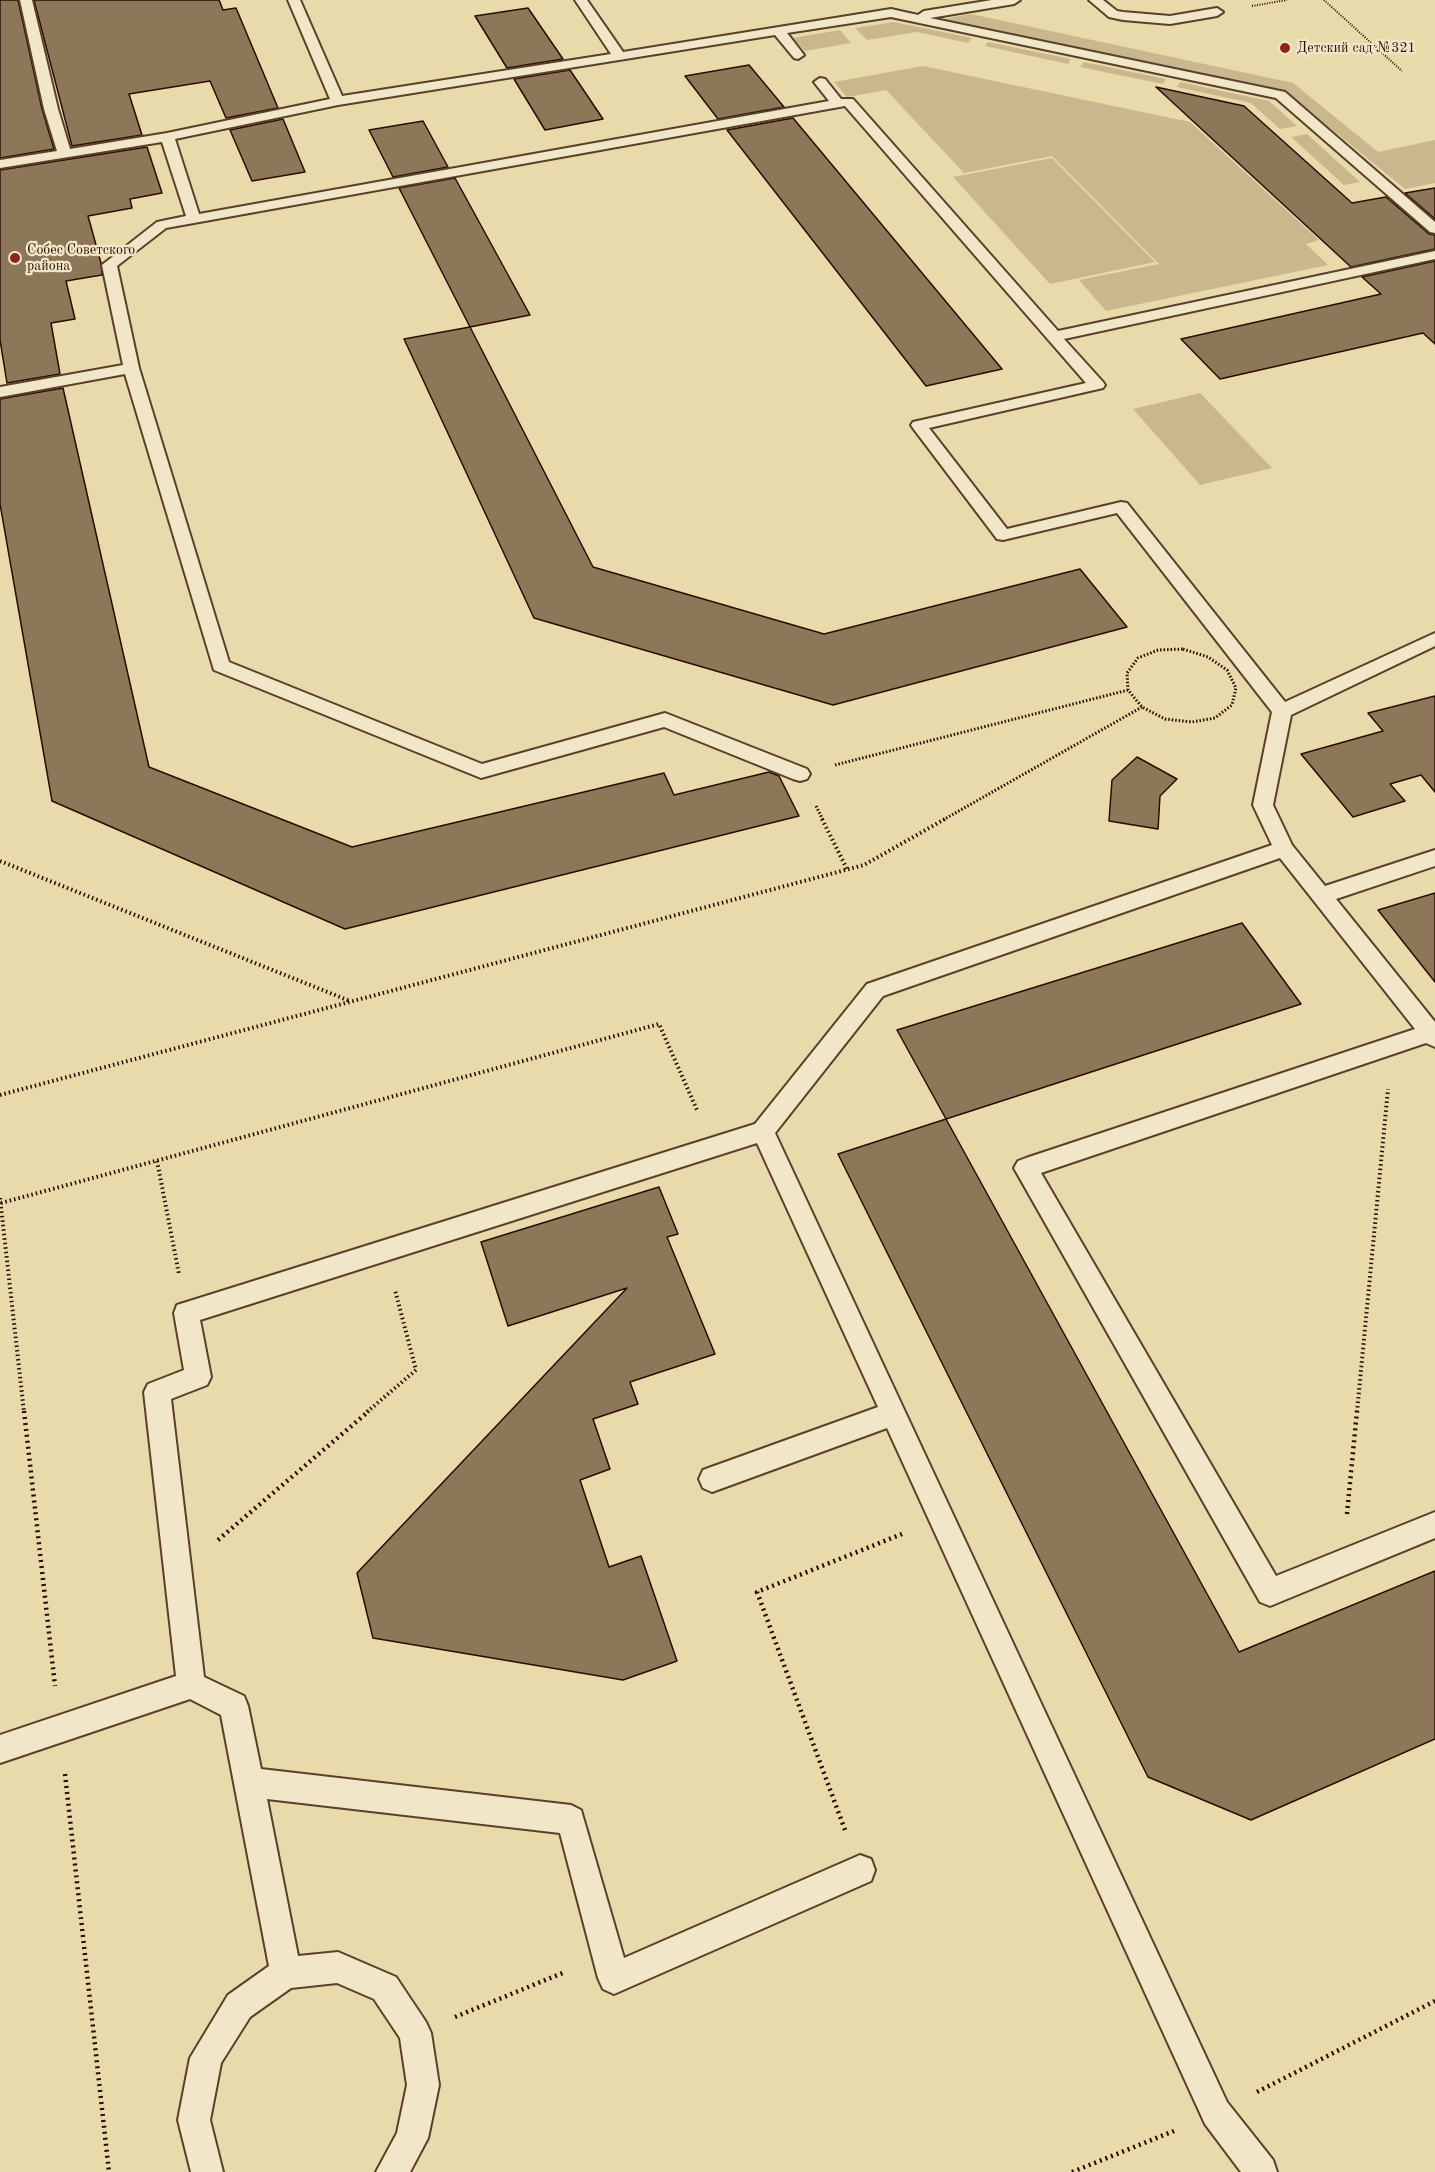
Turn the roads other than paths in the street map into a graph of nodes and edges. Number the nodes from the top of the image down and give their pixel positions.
1 (26, 0) edge
2 (294, 0) edge
3 (580, 0) edge
4 (1014, 0) edge
5 (1095, 0) edge
6 (1218, 12) dead end
7 (911, 17) junction
8 (778, 31) junction
9 (620, 56) junction
10 (798, 56) dead end
11 (820, 82) dead end
12 (338, 101) junction
13 (838, 104) junction
14 (167, 137) junction
15 (64, 152) junction
16 (0, 164) edge
17 (194, 219) junction
18 (1435, 229) edge
19 (1435, 255) edge
20 (1055, 336) junction
21 (131, 369) junction
22 (0, 392) edge
23 (1435, 639) edge
24 (1282, 711) junction
25 (801, 774) road end
26 (1284, 849) junction
27 (1435, 858) edge
28 (1323, 895) junction
29 (1433, 1035) edge
30 (763, 1131) junction
31 (893, 1414) junction
32 (712, 1479) dead end
33 (1435, 1525) edge
34 (191, 1685) junction
35 (0, 1749) edge
36 (249, 1782) junction
37 (860, 1870) road end
38 (286, 1973) junction
39 (207, 2172) edge
40 (392, 2172) edge
41 (1261, 2172) edge

1 - 15 lane
2 - 12 lane
3 - 9 lane
4 - 7 lane
5 - 6 lane
7 - 8 lane
7 - 18 lane
8 - 9 lane
8 - 10 lane
9 - 12 lane
11 - 13 lane
12 - 14 lane
13 - 17 lane
13 - 20 lane
14 - 15 lane
14 - 17 lane
15 - 16 lane
17 - 21 lane
19 - 20 lane
20 - 24 lane
21 - 22 lane
21 - 25 lane
23 - 24 lane
24 - 26 lane
26 - 28 lane
26 - 30 lane
27 - 28 lane
28 - 29 lane
29 - 33 lane
30 - 31 lane
30 - 34 lane
31 - 32 lane
31 - 41 lane
34 - 35 lane
34 - 36 lane
36 - 37 lane
36 - 38 lane
38 - 39 lane
38 - 40 lane

